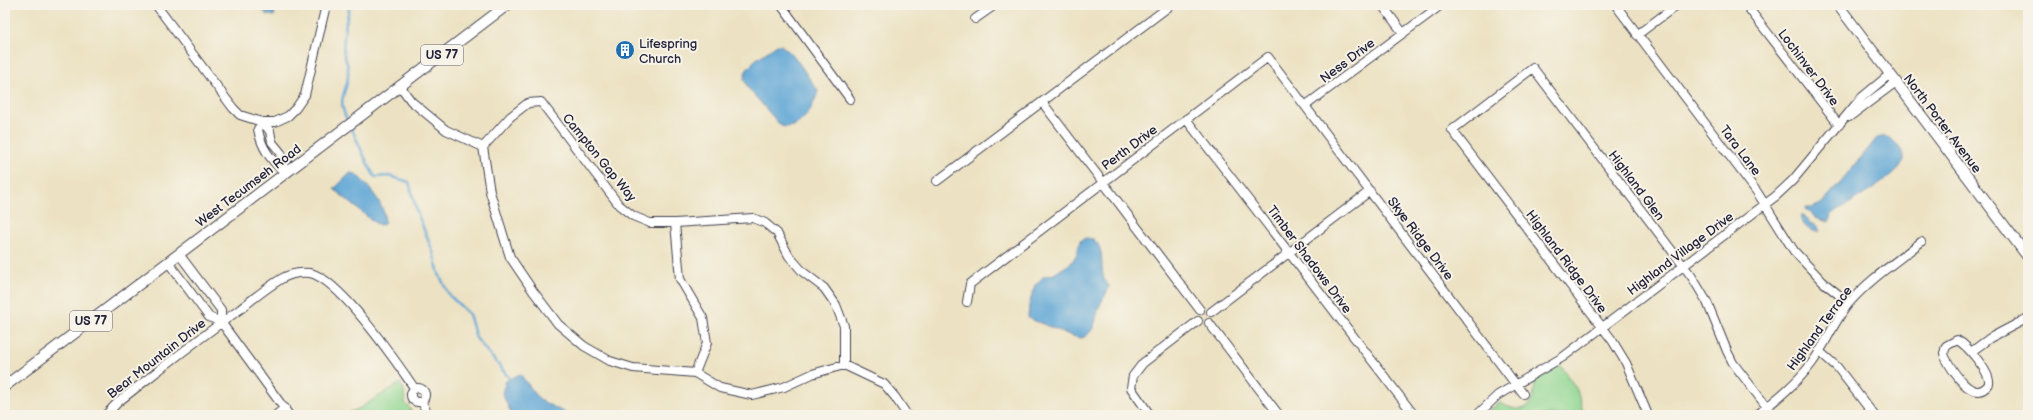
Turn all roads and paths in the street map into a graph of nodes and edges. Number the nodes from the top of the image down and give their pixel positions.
1 (156, 5) edge
2 (326, 5) edge
3 (507, 5) edge
4 (781, 5) edge
5 (995, 5) edge
6 (1171, 5) edge
7 (1382, 5) edge
8 (1441, 5) edge
9 (1677, 5) edge
10 (1746, 5) edge
11 (1838, 5) edge
12 (1617, 8) dead end
13 (975, 19) dead end
14 (1403, 33) junction
15 (1637, 35) junction
16 (1890, 74) junction
17 (1896, 82) junction
18 (400, 86) junction
19 (850, 100) dead end
20 (1042, 102) junction
21 (1305, 106) junction
22 (1186, 118) junction
23 (262, 122) junction
24 (1840, 123) junction
25 (1452, 130) joint
26 (483, 147) junction
27 (285, 173) junction
28 (937, 181) dead end
29 (1103, 182) junction
30 (1370, 191) junction
31 (1766, 204) junction
32 (675, 223) junction
33 (1922, 242) dead end
34 (1290, 253) junction
35 (179, 254) junction
36 (2028, 256) edge
37 (168, 262) junction
38 (1684, 266) junction
39 (967, 302) dead end
40 (1849, 303) junction
41 (1200, 310) junction
42 (1211, 312) junction
43 (2028, 318) edge
44 (1198, 321) junction
45 (222, 322) junction
46 (1209, 323) junction
47 (1603, 327) junction
48 (1820, 351) junction
49 (1971, 352) junction
50 (844, 365) junction
51 (695, 373) junction
52 (1516, 384) junction
53 (5, 386) edge
54 (1523, 394) dead end
55 (1767, 407) junction
56 (287, 412) edge
57 (106, 415) edge
58 (276, 415) edge
59 (428, 415) edge
60 (907, 415) edge
61 (1150, 415) edge
62 (1279, 415) edge
63 (1414, 415) edge
64 (1477, 415) edge
65 (1648, 415) edge
66 (1757, 415) edge
67 (1874, 415) edge

1 - 23 street
2 - 23 street
3 - 18 main road, West Tecumseh Road / US 77
4 - 19 street
5 - 13 street
6 - 20 street
7 - 14 street
8 - 14 street, Ness Drive
9 - 15 street
10 - 24 street, Lochinver Drive
11 - 16 main road, North Porter Avenue
12 - 15 street, Tara Lane
14 - 21 street, Ness Drive
15 - 31 street, Tara Lane
16 - 17 main road, North Porter Avenue
16 - 24 street, Highland Village Drive
17 - 24 street, Highland Village Drive
17 - 36 main road, North Porter Avenue
18 - 26 street
18 - 27 main road, West Tecumseh Road / US 77
20 - 28 street
20 - 29 street
21 - 22 street, Perth Drive
21 - 30 street, Skye Ridge Drive
22 - 29 street, Perth Drive
22 - 34 street, Timber Shadows Drive
23 - 27 street
23 - 27 street
24 - 31 street, Highland Village Drive
25 - 38 street, Highland Glen
25 - 47 street, Highland Ridge Drive
26 - 32 street, Campton Gap Way
26 - 51 street
27 - 35 main road, West Tecumseh Road / US 77
29 - 39 street, Perth Drive
29 - 41 street
30 - 34 street
30 - 52 street, Skye Ridge Drive
31 - 38 street, Highland Village Drive
31 - 40 street, Tara Lane
32 - 50 street, Campton Gap Way
32 - 51 street
33 - 40 street, Highland Terrace
34 - 42 street
34 - 63 street, Timber Shadows Drive
35 - 37 main road, West Tecumseh Road / US 77
35 - 45 street
37 - 45 street
37 - 53 main road, West Tecumseh Road / US 77
38 - 47 street, Highland Village Drive
38 - 55 street, Highland Glen
40 - 48 street, Highland Terrace
41 - 42 street
41 - 44 street
42 - 46 street
43 - 49 street
44 - 46 street
44 - 61 street
45 - 56 street
45 - 57 street, Bear Mountain Drive
45 - 59 street, Bear Mountain Drive
46 - 62 street
47 - 52 street, Highland Village Drive
47 - 65 street, Highland Ridge Drive
48 - 55 street, Highland Terrace
48 - 67 street
49 - 49 street
50 - 51 street
50 - 60 street
52 - 54 street
52 - 64 street, Highland Village Drive
55 - 66 street, Highland Terrace
56 - 58 street

